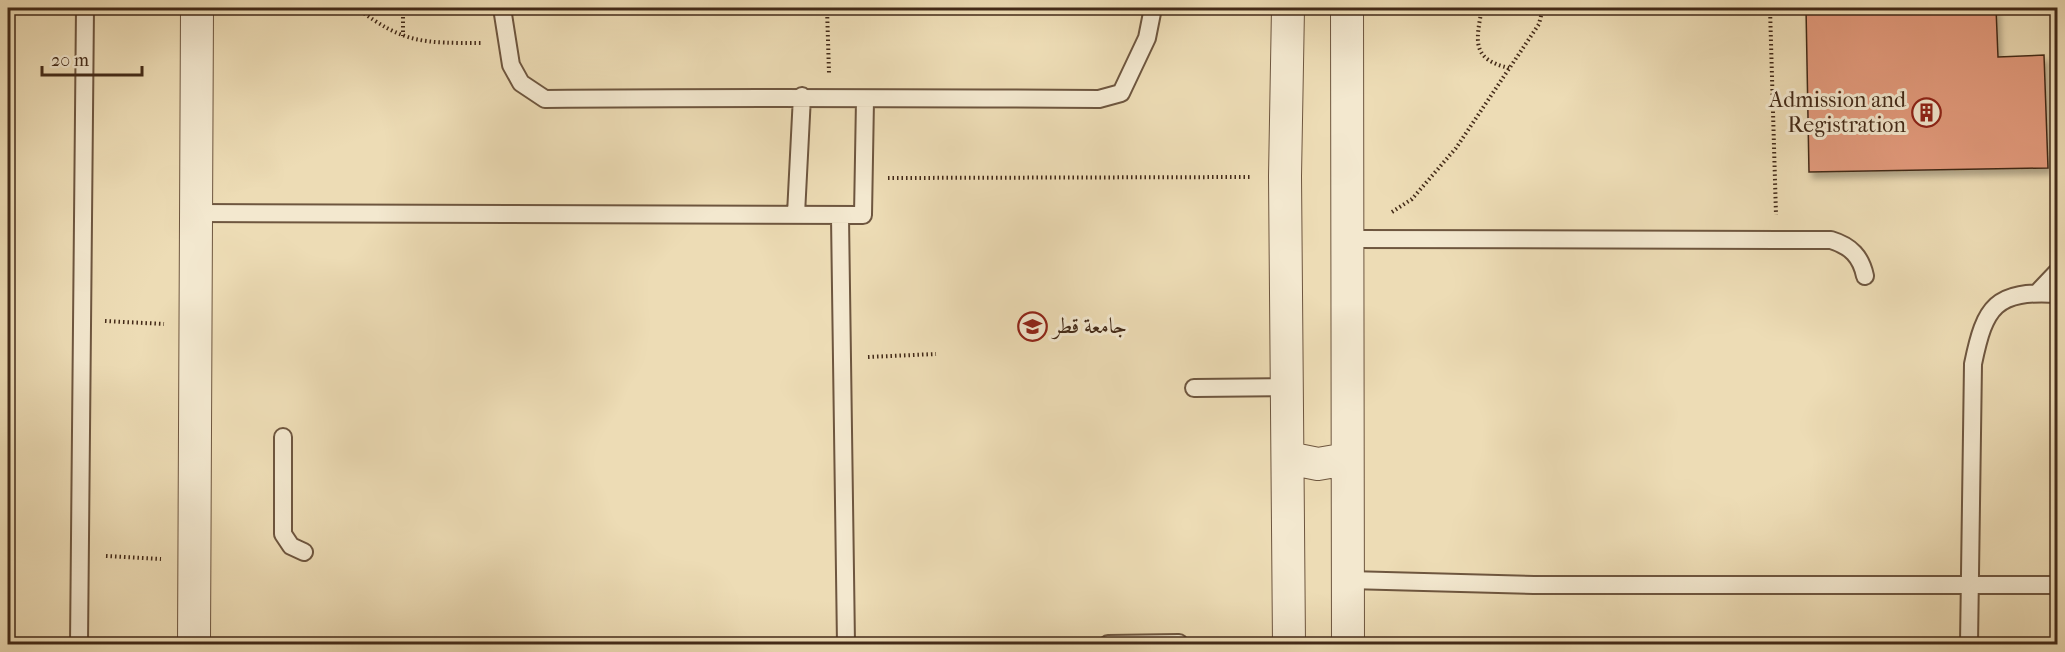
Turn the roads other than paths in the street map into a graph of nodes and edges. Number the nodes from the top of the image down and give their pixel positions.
1 (85, 8) edge
2 (197, 8) edge
3 (502, 8) edge
4 (1153, 8) edge
5 (1288, 8) edge
6 (1347, 8) edge
7 (802, 96) junction
8 (865, 100) junction
9 (196, 213) junction
10 (796, 214) junction
11 (840, 217) junction
12 (1348, 228) junction
13 (2058, 271) edge
14 (1865, 276) dead end
15 (2037, 293) junction
16 (2058, 294) edge
17 (1287, 387) junction
18 (1194, 388) dead end
19 (283, 437) dead end
20 (1288, 458) junction
21 (1347, 459) junction
22 (304, 552) dead end
23 (1349, 580) junction
24 (1969, 585) junction
25 (2058, 585) edge
26 (1179, 643) dead end
27 (79, 645) edge
28 (194, 645) edge
29 (846, 645) edge
30 (1108, 645) edge
31 (1288, 645) edge
32 (1348, 645) edge
33 (1969, 645) edge

1 - 27 lane
2 - 9 street
3 - 7 lane
4 - 8 lane
5 - 17 street
6 - 12 street
7 - 8 lane
7 - 10 lane
8 - 11 lane
9 - 10 lane
9 - 28 street
10 - 11 lane
11 - 29 lane
12 - 14 lane
12 - 21 street
13 - 15 lane
15 - 16 lane
15 - 24 lane
17 - 18 lane
17 - 20 street
19 - 22 lane
20 - 21 street
20 - 31 street
21 - 23 street
23 - 24 lane
23 - 32 street
24 - 25 lane
24 - 33 lane
26 - 30 lane

